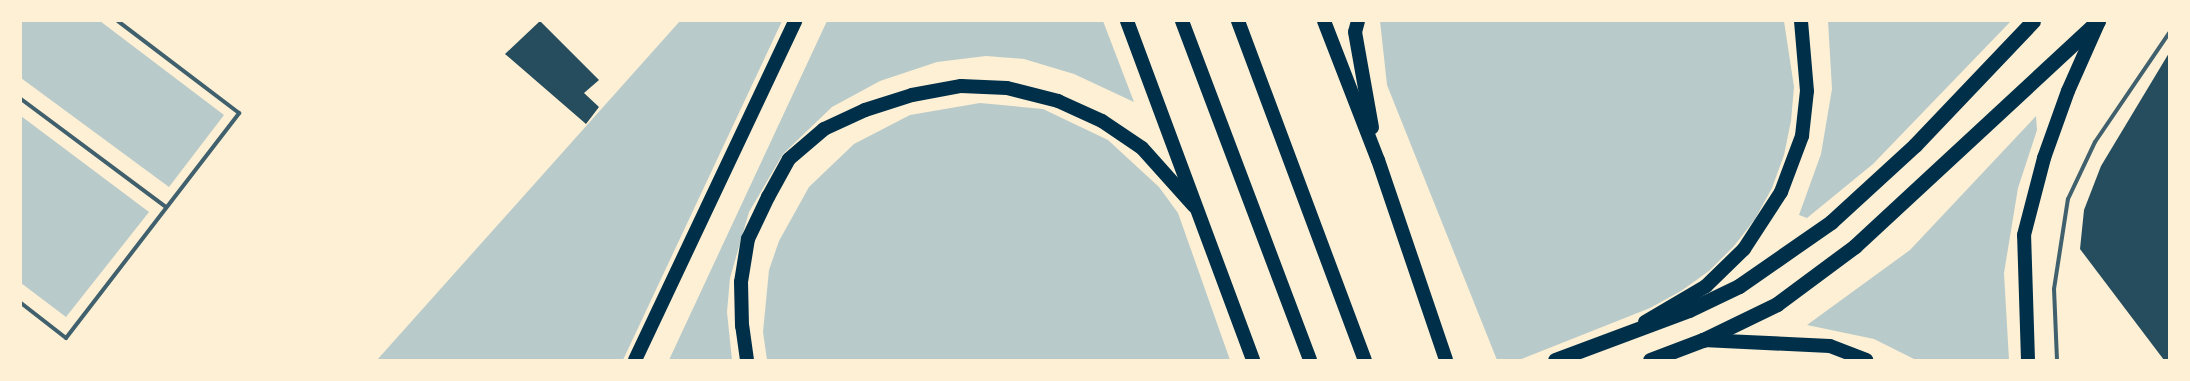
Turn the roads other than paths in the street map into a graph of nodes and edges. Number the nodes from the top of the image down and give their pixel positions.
1 (118, 21) edge
2 (795, 21) edge
3 (1127, 21) edge
4 (1182, 21) edge
5 (1238, 21) edge
6 (1324, 21) edge
7 (1358, 21) edge
8 (1801, 21) edge
9 (2033, 21) edge
10 (2099, 21) edge
11 (2169, 33) edge
12 (21, 99) edge
13 (1378, 160) junction
14 (1194, 206) junction
15 (166, 207) junction
16 (21, 303) edge
17 (1628, 332) junction
18 (1703, 340) junction
19 (635, 360) edge
20 (748, 360) edge
21 (1254, 360) edge
22 (1310, 360) edge
23 (1365, 360) edge
24 (1446, 360) edge
25 (1555, 360) edge
26 (1650, 360) edge
27 (1866, 360) edge
28 (2028, 360) edge
29 (2056, 360) edge

1 - 15 lane
2 - 19 highway
3 - 14 highway
4 - 22 highway
5 - 23 highway
6 - 13 highway
7 - 13 highway
8 - 17 highway
9 - 17 highway
10 - 18 highway
10 - 28 highway
11 - 29 lane
12 - 15 lane
13 - 24 highway
14 - 20 highway
14 - 21 highway
15 - 16 lane
17 - 25 highway
18 - 26 highway
18 - 27 highway

